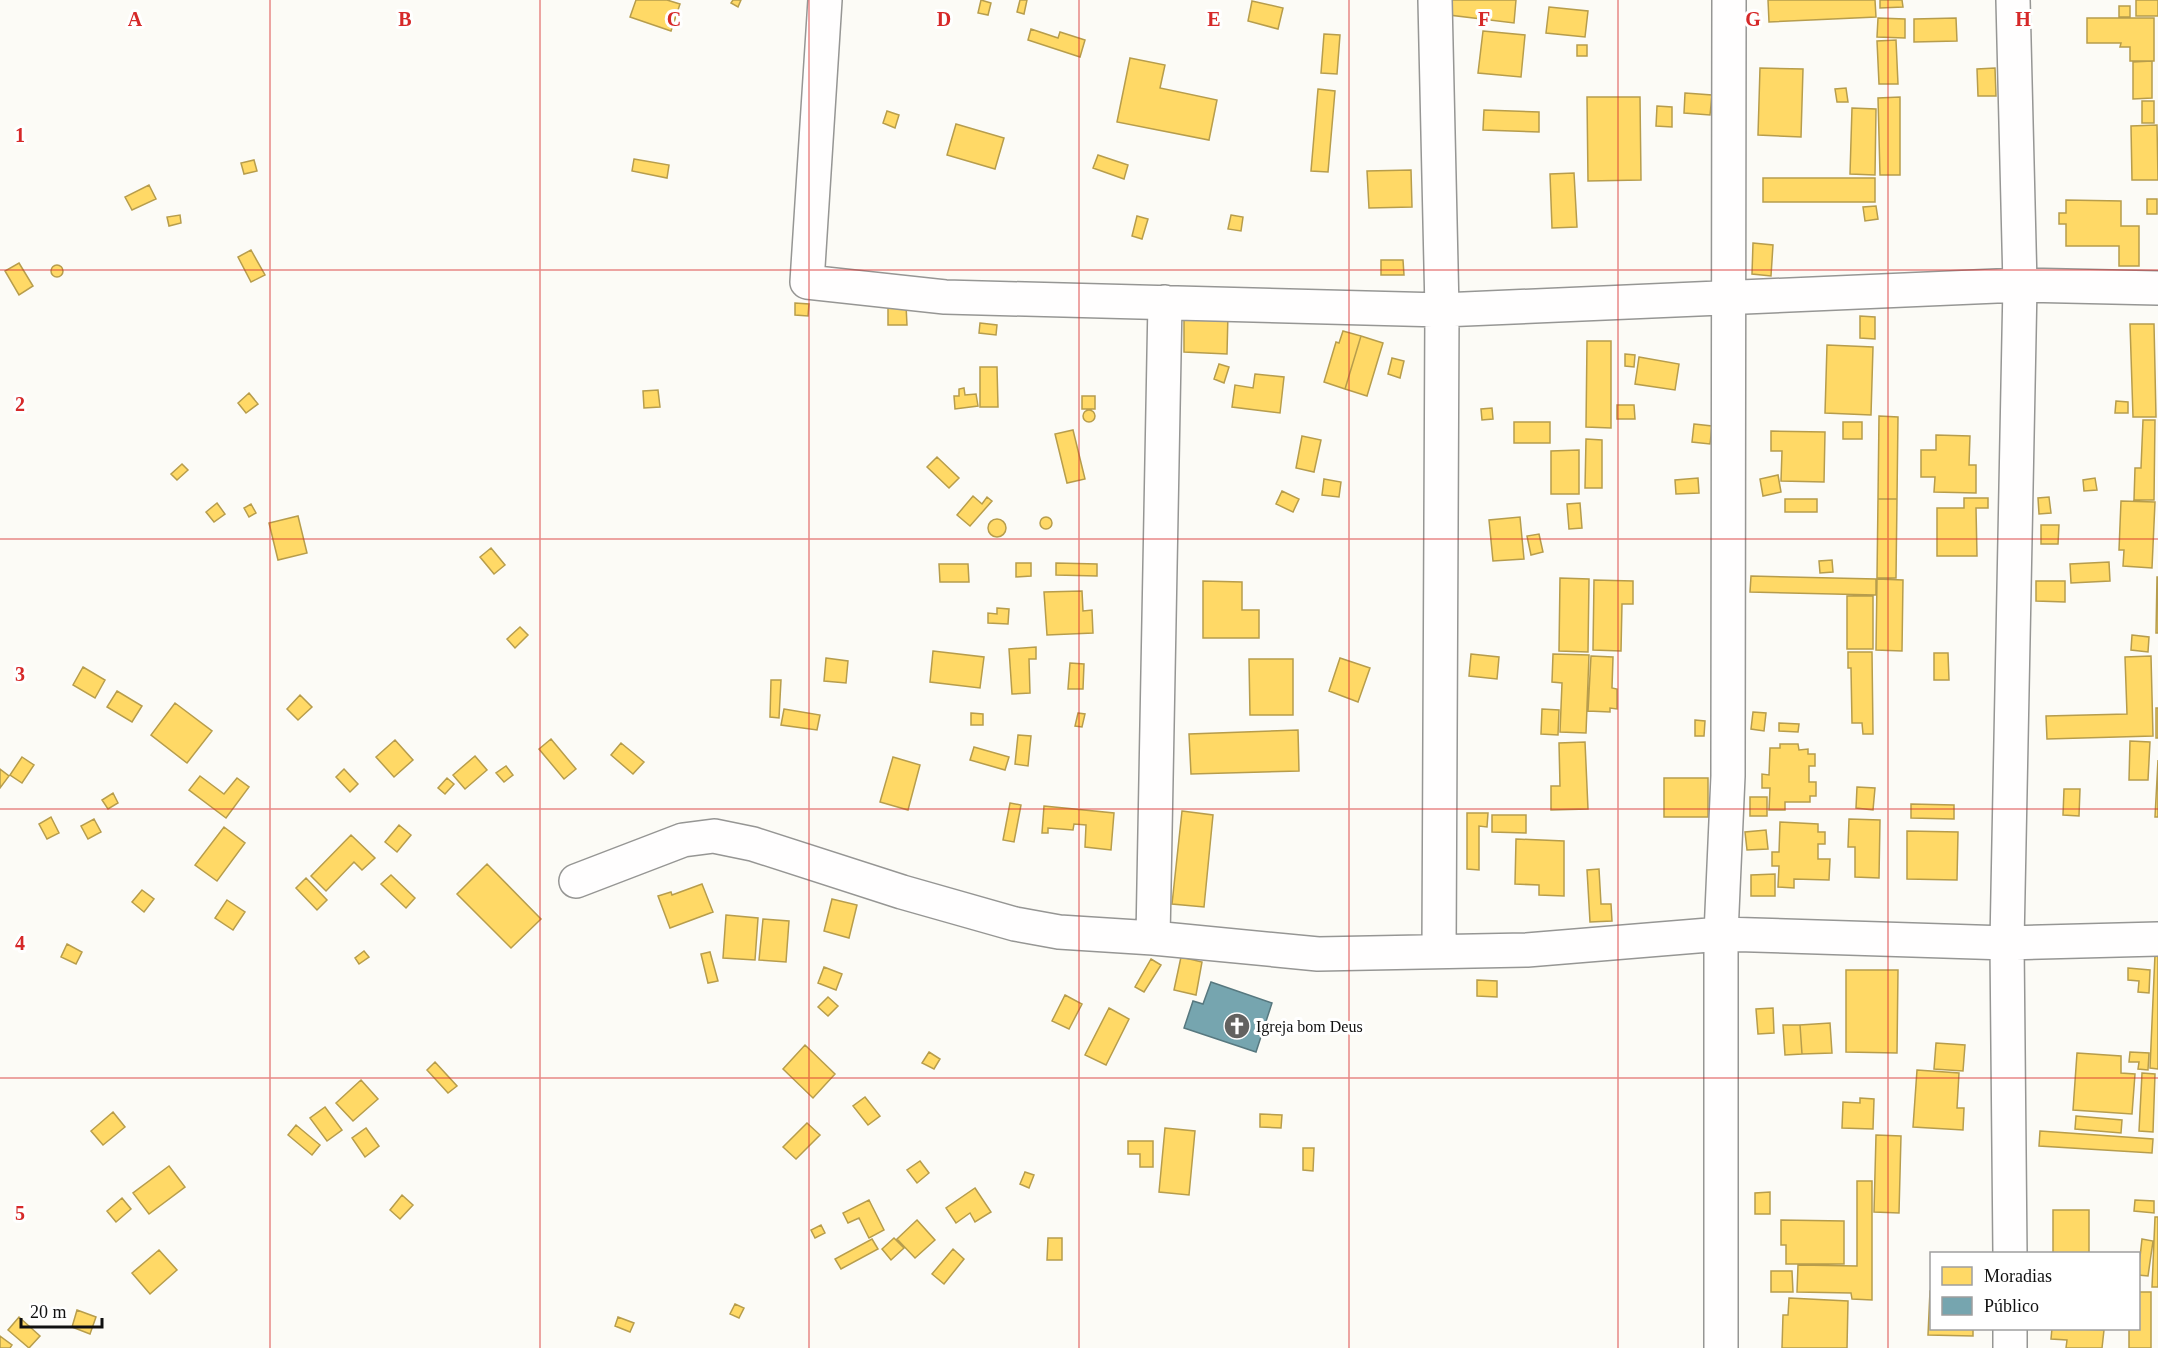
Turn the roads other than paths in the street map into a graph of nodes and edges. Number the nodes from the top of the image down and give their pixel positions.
1 (825, 0) edge
2 (1435, 0) edge
3 (1729, 0) edge
4 (2013, 0) edge
5 (2019, 285) junction
6 (2158, 288) edge
7 (1729, 297) junction
8 (1165, 302) junction
9 (1442, 310) junction
10 (576, 881) dead end
11 (1721, 934) junction
12 (1153, 938) junction
13 (2158, 939) edge
14 (2007, 943) junction
15 (1439, 951) junction
16 (2010, 1252) edge
17 (2010, 1330) edge
18 (1721, 1348) edge
19 (2010, 1348) edge

1 - 8 street
2 - 9 street
3 - 7 street
4 - 5 street
5 - 6 street
5 - 7 street
5 - 14 street
7 - 9 street
7 - 11 street
8 - 9 street
8 - 12 street
9 - 15 street
10 - 12 street
11 - 14 street
11 - 15 street
11 - 18 street
12 - 15 street
13 - 14 street
14 - 16 street
17 - 19 street

